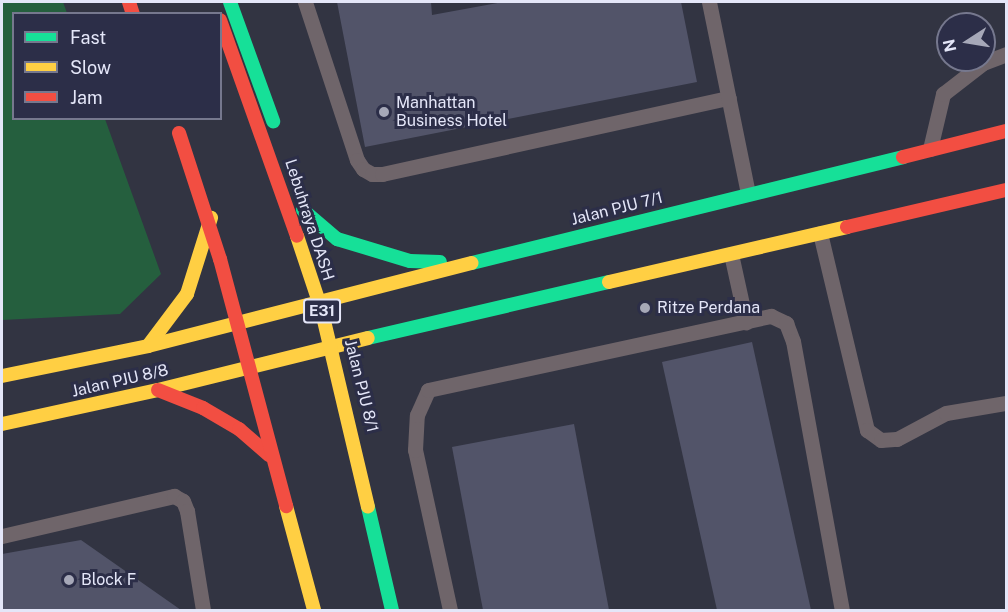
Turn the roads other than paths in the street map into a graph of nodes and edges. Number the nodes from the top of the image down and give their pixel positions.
1 (230, 2) edge
2 (304, 2) edge
3 (709, 2) edge
4 (222, 25) edge
5 (1006, 54) edge
6 (729, 98) junction
7 (174, 120) edge
8 (181, 120) edge
9 (1006, 131) edge
10 (277, 133) dead end
11 (930, 149) junction
12 (1006, 190) edge
13 (748, 193) junction
14 (211, 218) junction
15 (820, 233) junction
16 (731, 254) junction
17 (471, 262) junction
18 (323, 301) junction
19 (746, 322) junction
20 (237, 324) junction
21 (334, 345) junction
22 (148, 346) junction
23 (246, 368) junction
24 (2, 375) edge
25 (158, 390) junction
26 (1006, 403) edge
27 (2, 424) edge
28 (269, 455) junction
29 (2, 536) edge
30 (203, 610) edge
31 (308, 610) edge
32 (315, 610) edge
33 (393, 610) edge
34 (398, 610) edge
35 (450, 610) edge
36 (842, 610) edge

1 - 10 main road
2 - 6 lane
3 - 6 lane
4 - 33 main road, Lebuhraya DASH / E31, bridge
5 - 11 lane
6 - 13 lane
7 - 32 main road, bridge
8 - 14 main road
9 - 11 main road, Jalan PJU 7/1
11 - 13 main road, Jalan PJU 7/1
12 - 15 main road
13 - 17 main road, Jalan PJU 7/1
14 - 20 main road
14 - 22 main road
15 - 16 main road
15 - 26 lane
16 - 19 lane
16 - 21 main road
17 - 18 main road, Jalan PJU 7/1
17 - 18 main road, Jalan PJU 8/1
18 - 20 main road, Jalan PJU 7/1
18 - 21 main road, Jalan PJU 8/1
19 - 35 lane
19 - 36 lane
20 - 22 main road, Jalan PJU 8/8
20 - 23 main road
21 - 23 main road
21 - 34 main road, Jalan PJU 8/1
22 - 24 main road, Jalan PJU 8/8
23 - 25 main road, Jalan PJU 8/8
23 - 28 main road
25 - 27 main road, Jalan PJU 8/8
25 - 28 main road
28 - 31 main road
29 - 30 lane

